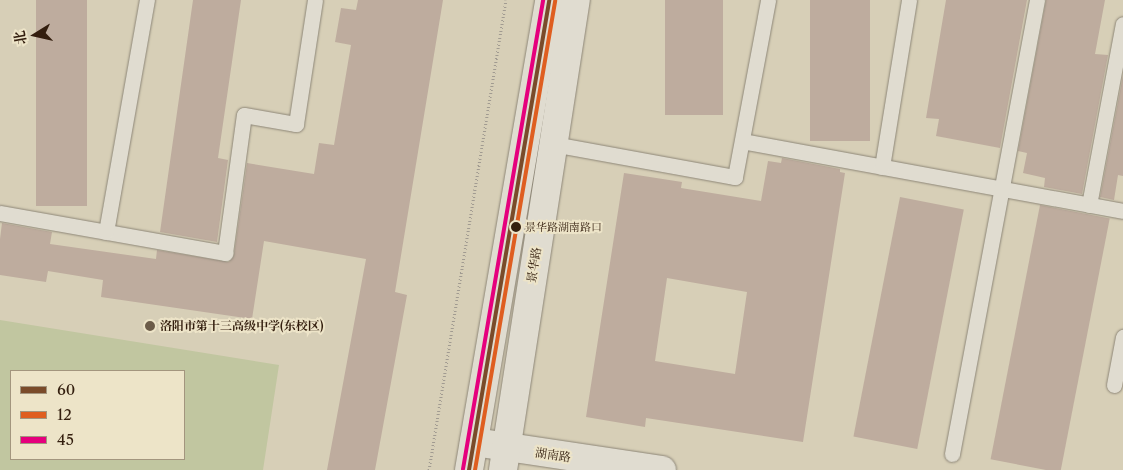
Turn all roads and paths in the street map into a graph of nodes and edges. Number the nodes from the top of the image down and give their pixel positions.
1 (147, 0) edge
2 (315, 0) edge
3 (506, 0) edge
4 (549, 0) edge
5 (576, 0) edge
6 (768, 0) edge
7 (909, 0) edge
8 (1037, 0) edge
9 (1123, 24) edge
10 (742, 141) junction
11 (553, 144) junction
12 (882, 167) junction
13 (1001, 188) junction
14 (1089, 205) junction
15 (1123, 211) edge
16 (0, 213) edge
17 (106, 232) junction
18 (1123, 336) edge
19 (1114, 385) dead end
20 (474, 442) junction
21 (952, 454) dead end
22 (505, 459) edge
23 (429, 470) edge
24 (470, 470) edge
25 (662, 470) edge

1 - 17 lane
2 - 17 lane
3 - 23 path
4 - 20 main road
5 - 11 main road, 景华路
6 - 10 lane
7 - 12 lane
8 - 13 lane
9 - 14 lane
10 - 11 lane
10 - 12 lane
11 - 22 main road, 景华路
12 - 13 lane
13 - 14 lane
13 - 21 lane
14 - 15 lane
16 - 17 lane
18 - 19 lane
20 - 22 main road, 湖南路
20 - 24 main road
22 - 25 main road, 湖南路

